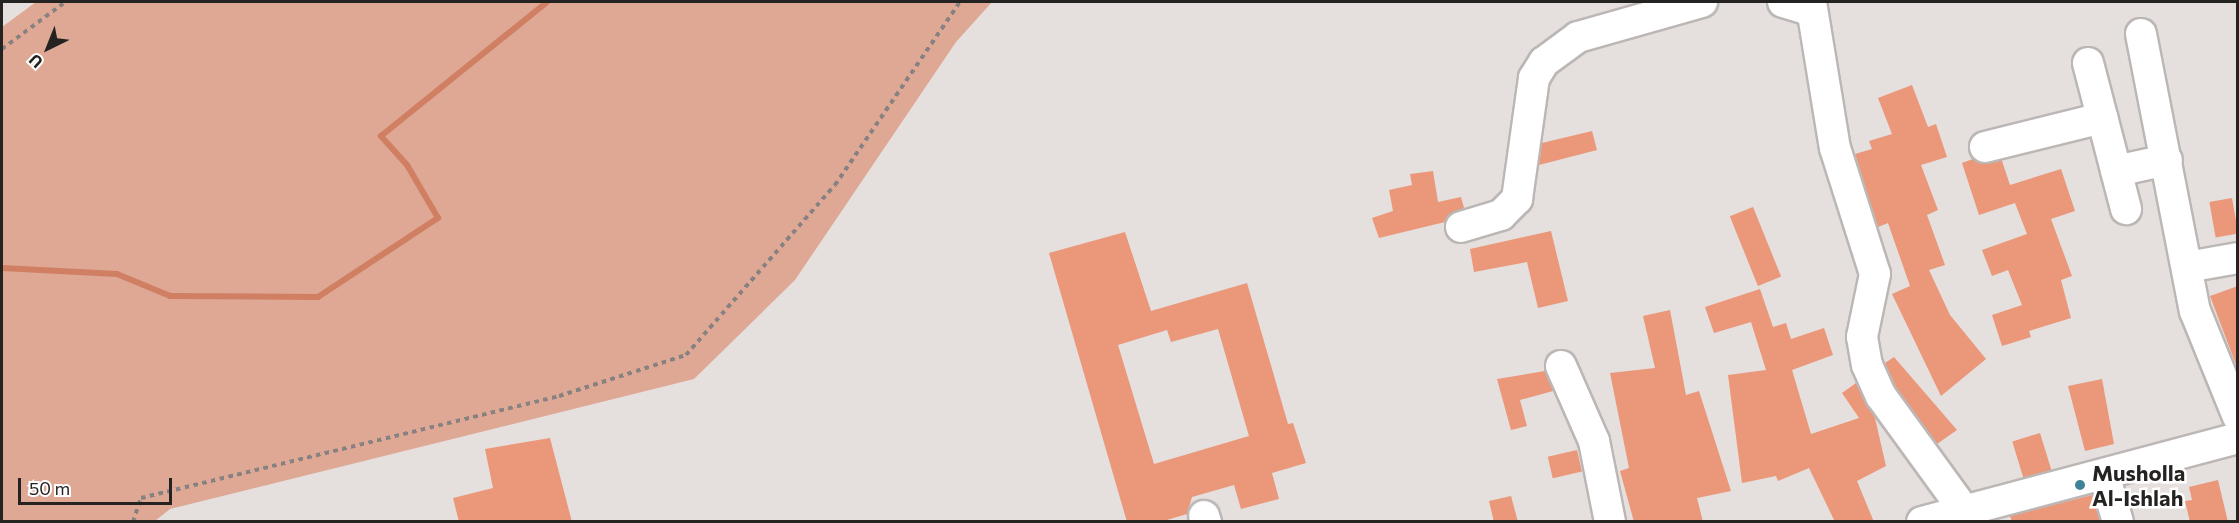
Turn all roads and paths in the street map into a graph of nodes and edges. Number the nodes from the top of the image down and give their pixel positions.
1 (65, 2) edge
2 (960, 2) edge
3 (1702, 2) edge
4 (1783, 2) edge
5 (1811, 6) edge
6 (2141, 33) dead end
7 (2, 49) edge
8 (2088, 63) dead end
9 (2102, 118) junction
10 (1985, 147) dead end
11 (2167, 160) junction
12 (2116, 171) junction
13 (2126, 209) dead end
14 (1461, 227) dead end
15 (2238, 258) edge
16 (2187, 267) junction
17 (1561, 366) dead end
18 (2238, 417) edge
19 (2238, 438) edge
20 (2104, 475) junction
21 (1964, 509) junction
22 (133, 522) edge
23 (1610, 522) edge
24 (1922, 522) edge
25 (2118, 522) edge

1 - 7 path
2 - 22 path
3 - 14 street
4 - 5 street
5 - 21 street
6 - 11 street
8 - 9 street
9 - 10 street
9 - 12 street
11 - 12 street
11 - 16 street
12 - 13 street
15 - 16 street
16 - 18 street
17 - 23 street
19 - 20 street
20 - 21 street
20 - 25 street
21 - 24 street

